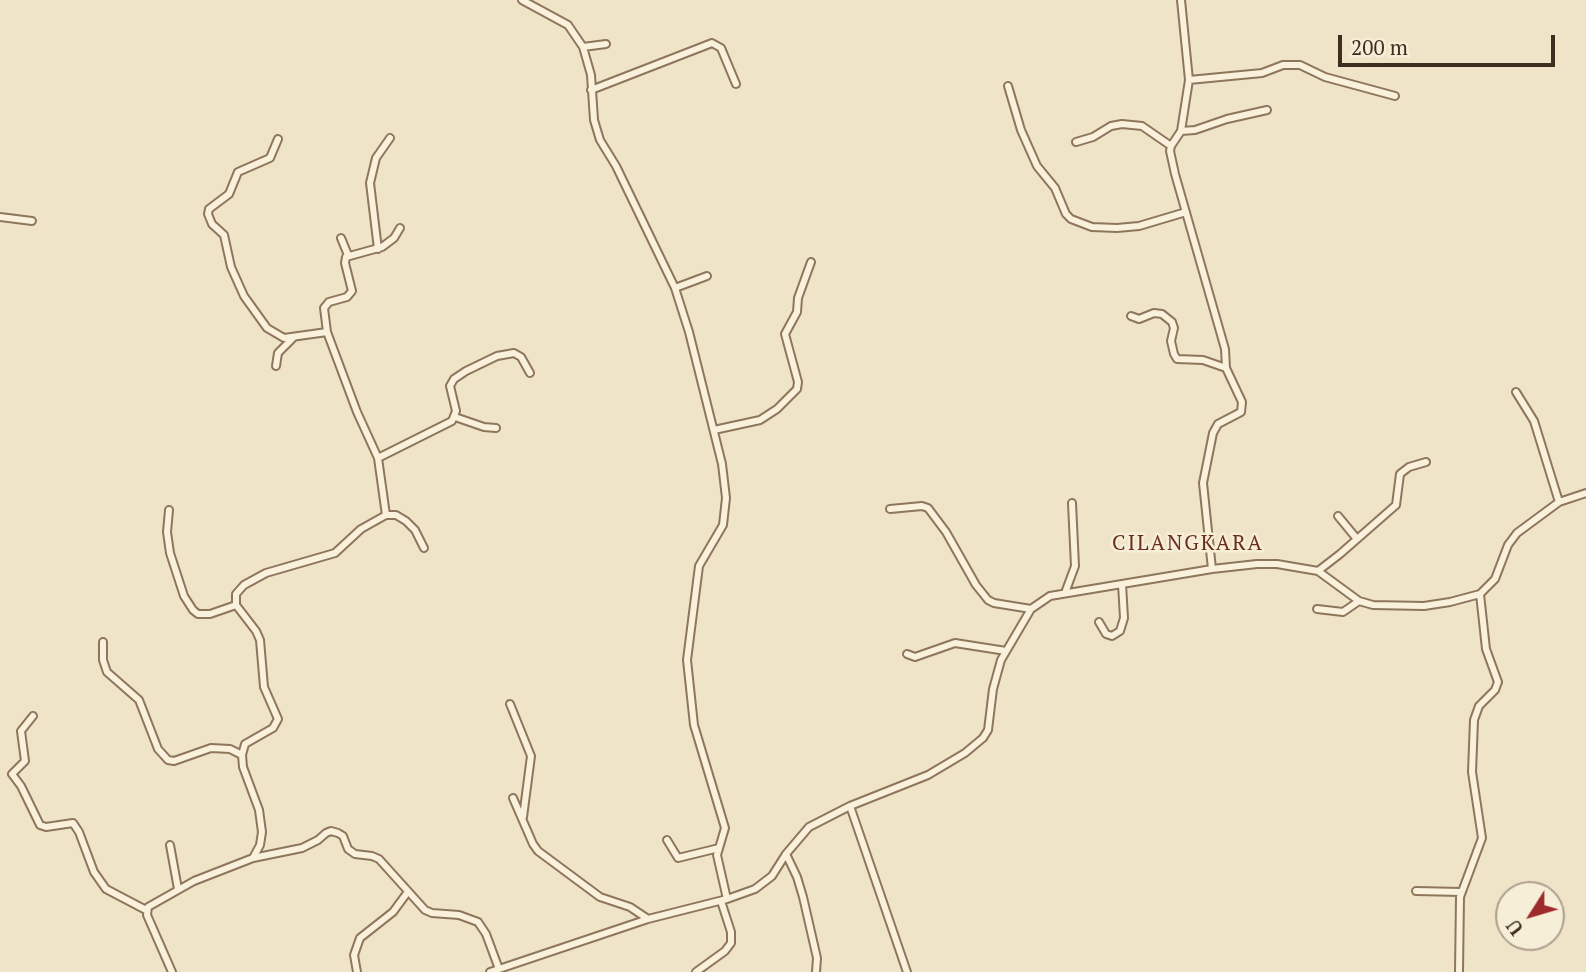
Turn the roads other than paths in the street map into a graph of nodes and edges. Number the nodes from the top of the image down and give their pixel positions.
1 (523, 0) edge
2 (1181, 0) edge
3 (606, 44) dead end
4 (583, 47) junction
5 (1189, 80) junction
6 (736, 84) dead end
7 (1008, 86) dead end
8 (591, 90) junction
9 (1395, 96) dead end
10 (1267, 110) dead end
11 (1181, 131) junction
12 (390, 138) dead end
13 (278, 139) dead end
14 (1076, 142) dead end
15 (1171, 146) junction
16 (1186, 212) junction
17 (0, 217) edge
18 (33, 221) dead end
19 (400, 228) dead end
20 (341, 238) dead end
21 (378, 249) junction
22 (348, 256) junction
23 (811, 262) dead end
24 (707, 276) dead end
25 (675, 288) junction
26 (1131, 316) dead end
27 (327, 332) junction
28 (293, 338) junction
29 (276, 366) dead end
30 (1226, 368) junction
31 (530, 373) dead end
32 (1516, 393) dead end
33 (455, 417) junction
34 (496, 428) dead end
35 (714, 430) junction
36 (378, 458) junction
37 (1426, 462) dead end
38 (1586, 493) edge
39 (1559, 502) junction
40 (1072, 503) dead end
41 (890, 509) dead end
42 (169, 510) dead end
43 (386, 515) junction
44 (1338, 516) dead end
45 (1357, 539) junction
46 (424, 548) dead end
47 (1212, 569) junction
48 (1318, 571) junction
49 (1122, 584) junction
50 (1065, 593) junction
51 (1480, 594) junction
52 (1359, 601) junction
53 (236, 605) junction
54 (1317, 609) dead end
55 (1031, 610) junction
56 (1099, 622) dead end
57 (103, 642) dead end
58 (1006, 651) junction
59 (907, 654) dead end
60 (510, 704) dead end
61 (33, 716) dead end
62 (242, 755) junction
63 (513, 798) dead end
64 (850, 806) junction
65 (523, 819) junction
66 (667, 840) dead end
67 (170, 845) dead end
68 (719, 848) junction
69 (786, 854) junction
70 (253, 858) junction
71 (178, 889) junction
72 (1416, 891) dead end
73 (1461, 892) junction
74 (406, 895) junction
75 (724, 900) junction
76 (146, 910) junction
77 (648, 919) junction
78 (499, 969) junction
79 (172, 972) edge
80 (357, 972) edge
81 (490, 972) edge
82 (696, 972) edge
83 (816, 972) edge
84 (906, 972) edge
85 (1459, 972) edge

1 - 4 street
2 - 5 street
3 - 4 street
4 - 8 street
5 - 9 street
5 - 11 street
6 - 8 street
7 - 16 street
8 - 25 street
10 - 11 street
11 - 15 street
12 - 21 street
13 - 28 street
14 - 15 street
15 - 16 street
16 - 30 street
17 - 18 street
19 - 21 street
20 - 22 street
21 - 22 street
22 - 27 street
23 - 35 street
24 - 25 street
25 - 35 street
26 - 30 street
27 - 28 street
27 - 36 street
28 - 29 street
30 - 47 street
31 - 33 street
32 - 39 street
33 - 34 street
33 - 36 street
35 - 68 street
36 - 43 street
37 - 45 street
38 - 39 street
39 - 51 street
40 - 50 street
41 - 55 street
42 - 53 street
43 - 46 street
43 - 53 street
44 - 45 street
45 - 48 street
47 - 48 street
47 - 49 street
48 - 52 street
49 - 50 street
49 - 56 street
50 - 55 street
51 - 52 street
51 - 73 street
52 - 54 street
53 - 62 street
55 - 58 street
57 - 62 street
58 - 59 street
58 - 64 street
60 - 65 street
61 - 76 street
62 - 70 street
63 - 65 street
64 - 69 street
64 - 84 street
65 - 77 street
66 - 68 street
67 - 71 street
68 - 75 street
69 - 75 street
69 - 83 street
70 - 71 street
70 - 74 street
71 - 76 street
72 - 73 street
73 - 85 street
74 - 78 street
74 - 80 street
75 - 77 street
75 - 82 street
76 - 79 street
77 - 78 street
78 - 81 street

